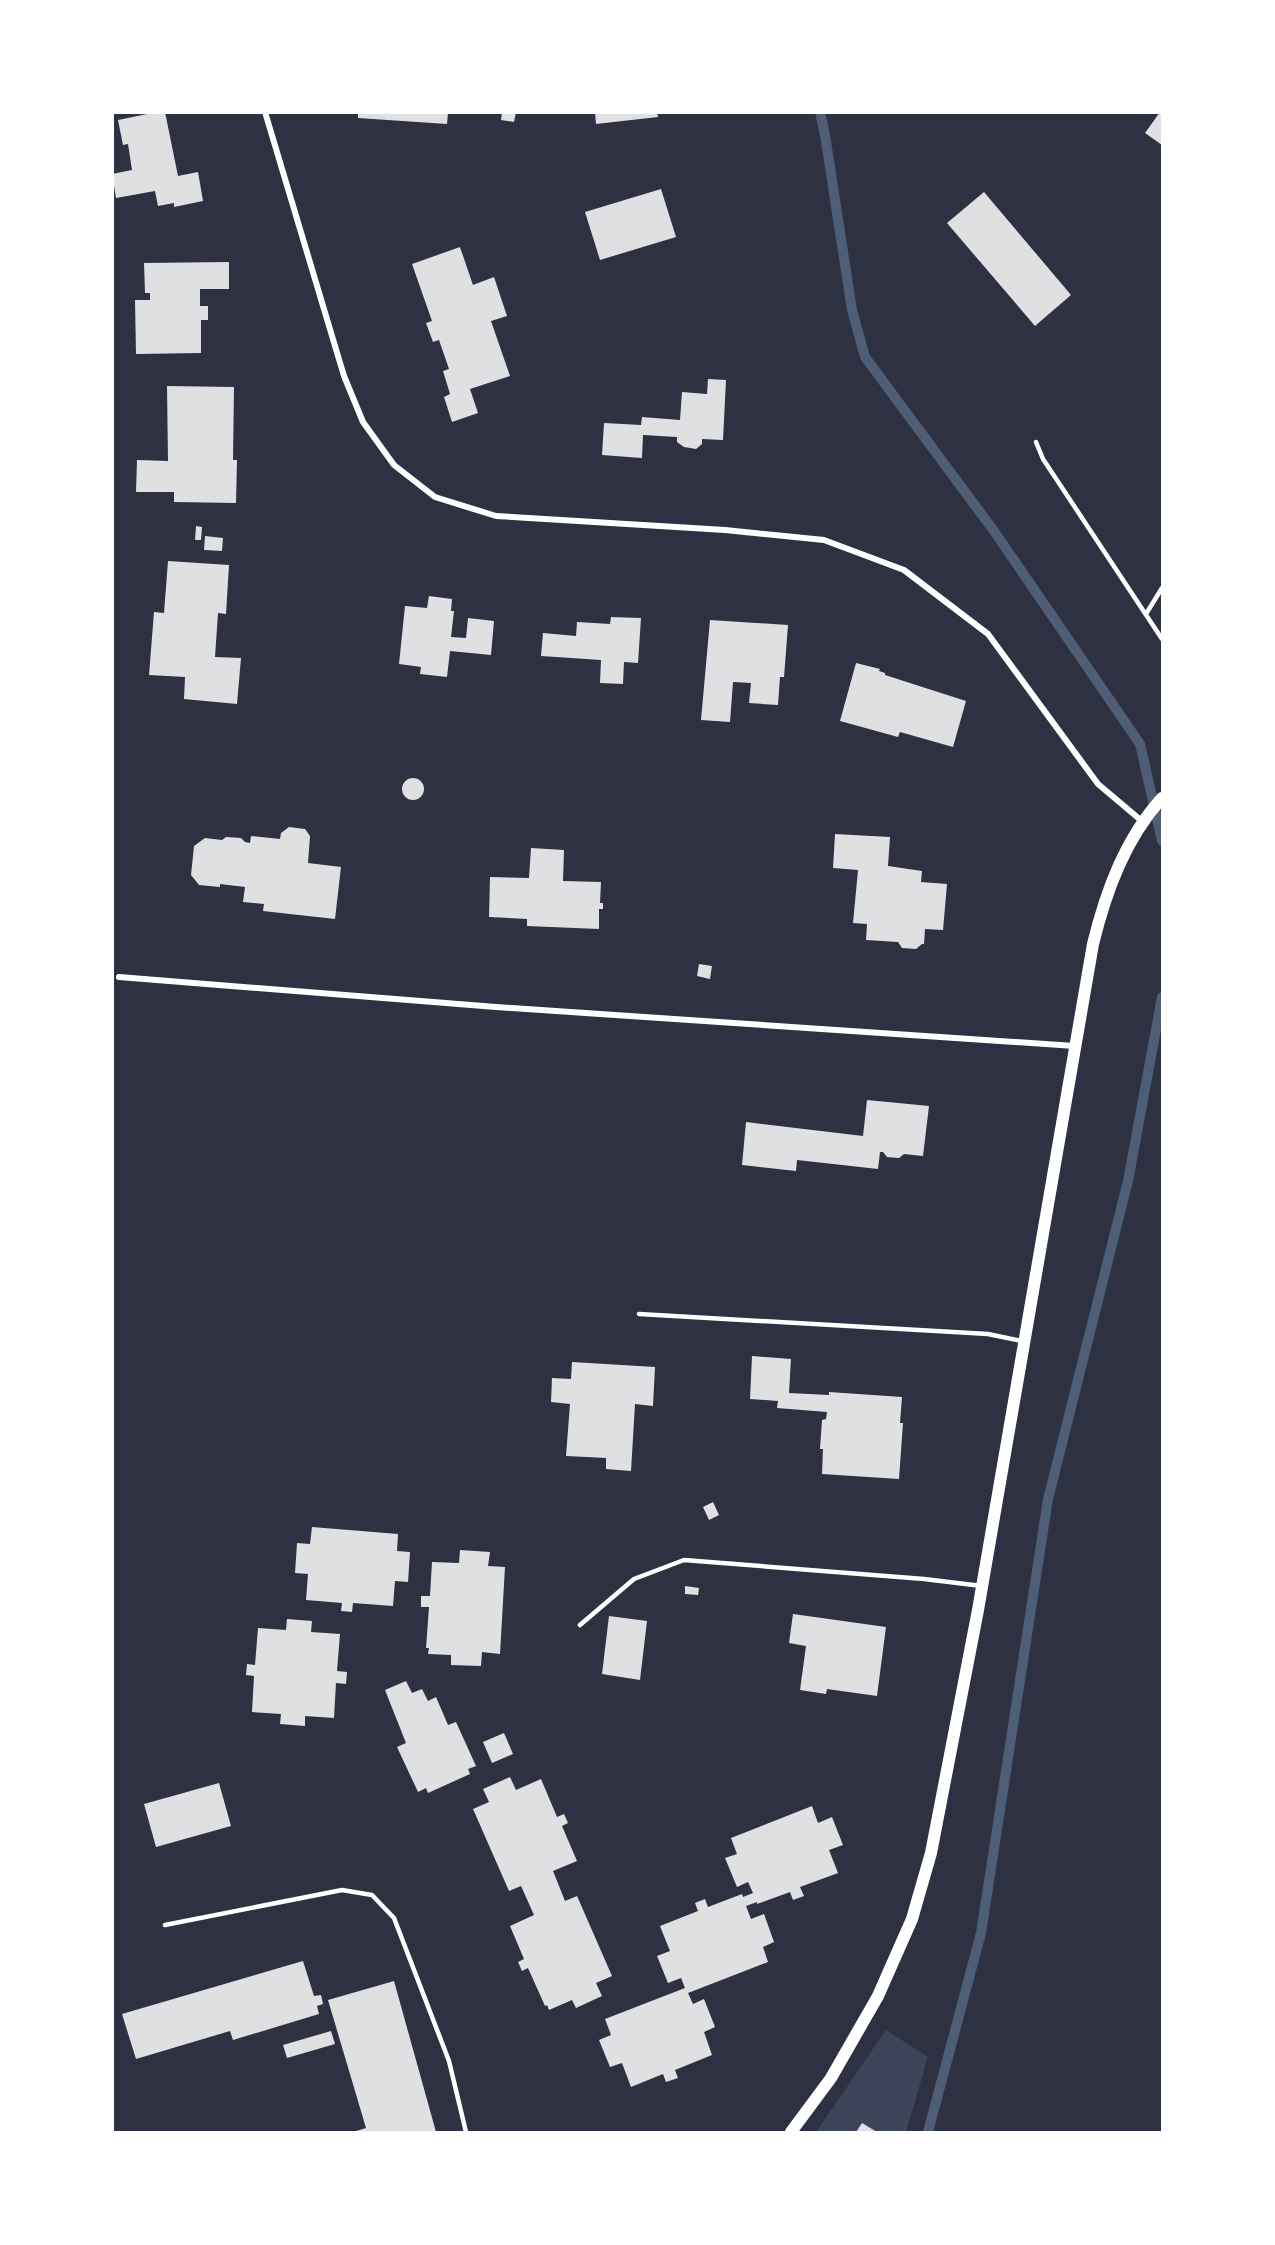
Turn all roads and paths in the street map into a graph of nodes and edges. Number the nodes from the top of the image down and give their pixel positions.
1 (265, 112) edge
2 (1036, 442) dead end
3 (1162, 588) edge
4 (1146, 614) junction
5 (1162, 639) edge
6 (1162, 798) edge
7 (1143, 822) junction
8 (119, 978) dead end
9 (1075, 1047) junction
10 (639, 1314) dead end
11 (1024, 1342) junction
12 (982, 1586) junction
13 (580, 1625) dead end
14 (165, 1925) dead end
15 (466, 2133) edge
16 (791, 2133) edge

1 - 7 street
2 - 4 lane
3 - 4 lane
4 - 5 lane
6 - 7 main road
7 - 9 main road
8 - 9 street
9 - 11 main road
10 - 11 lane
11 - 12 main road
12 - 13 lane
12 - 16 main road
14 - 15 lane

